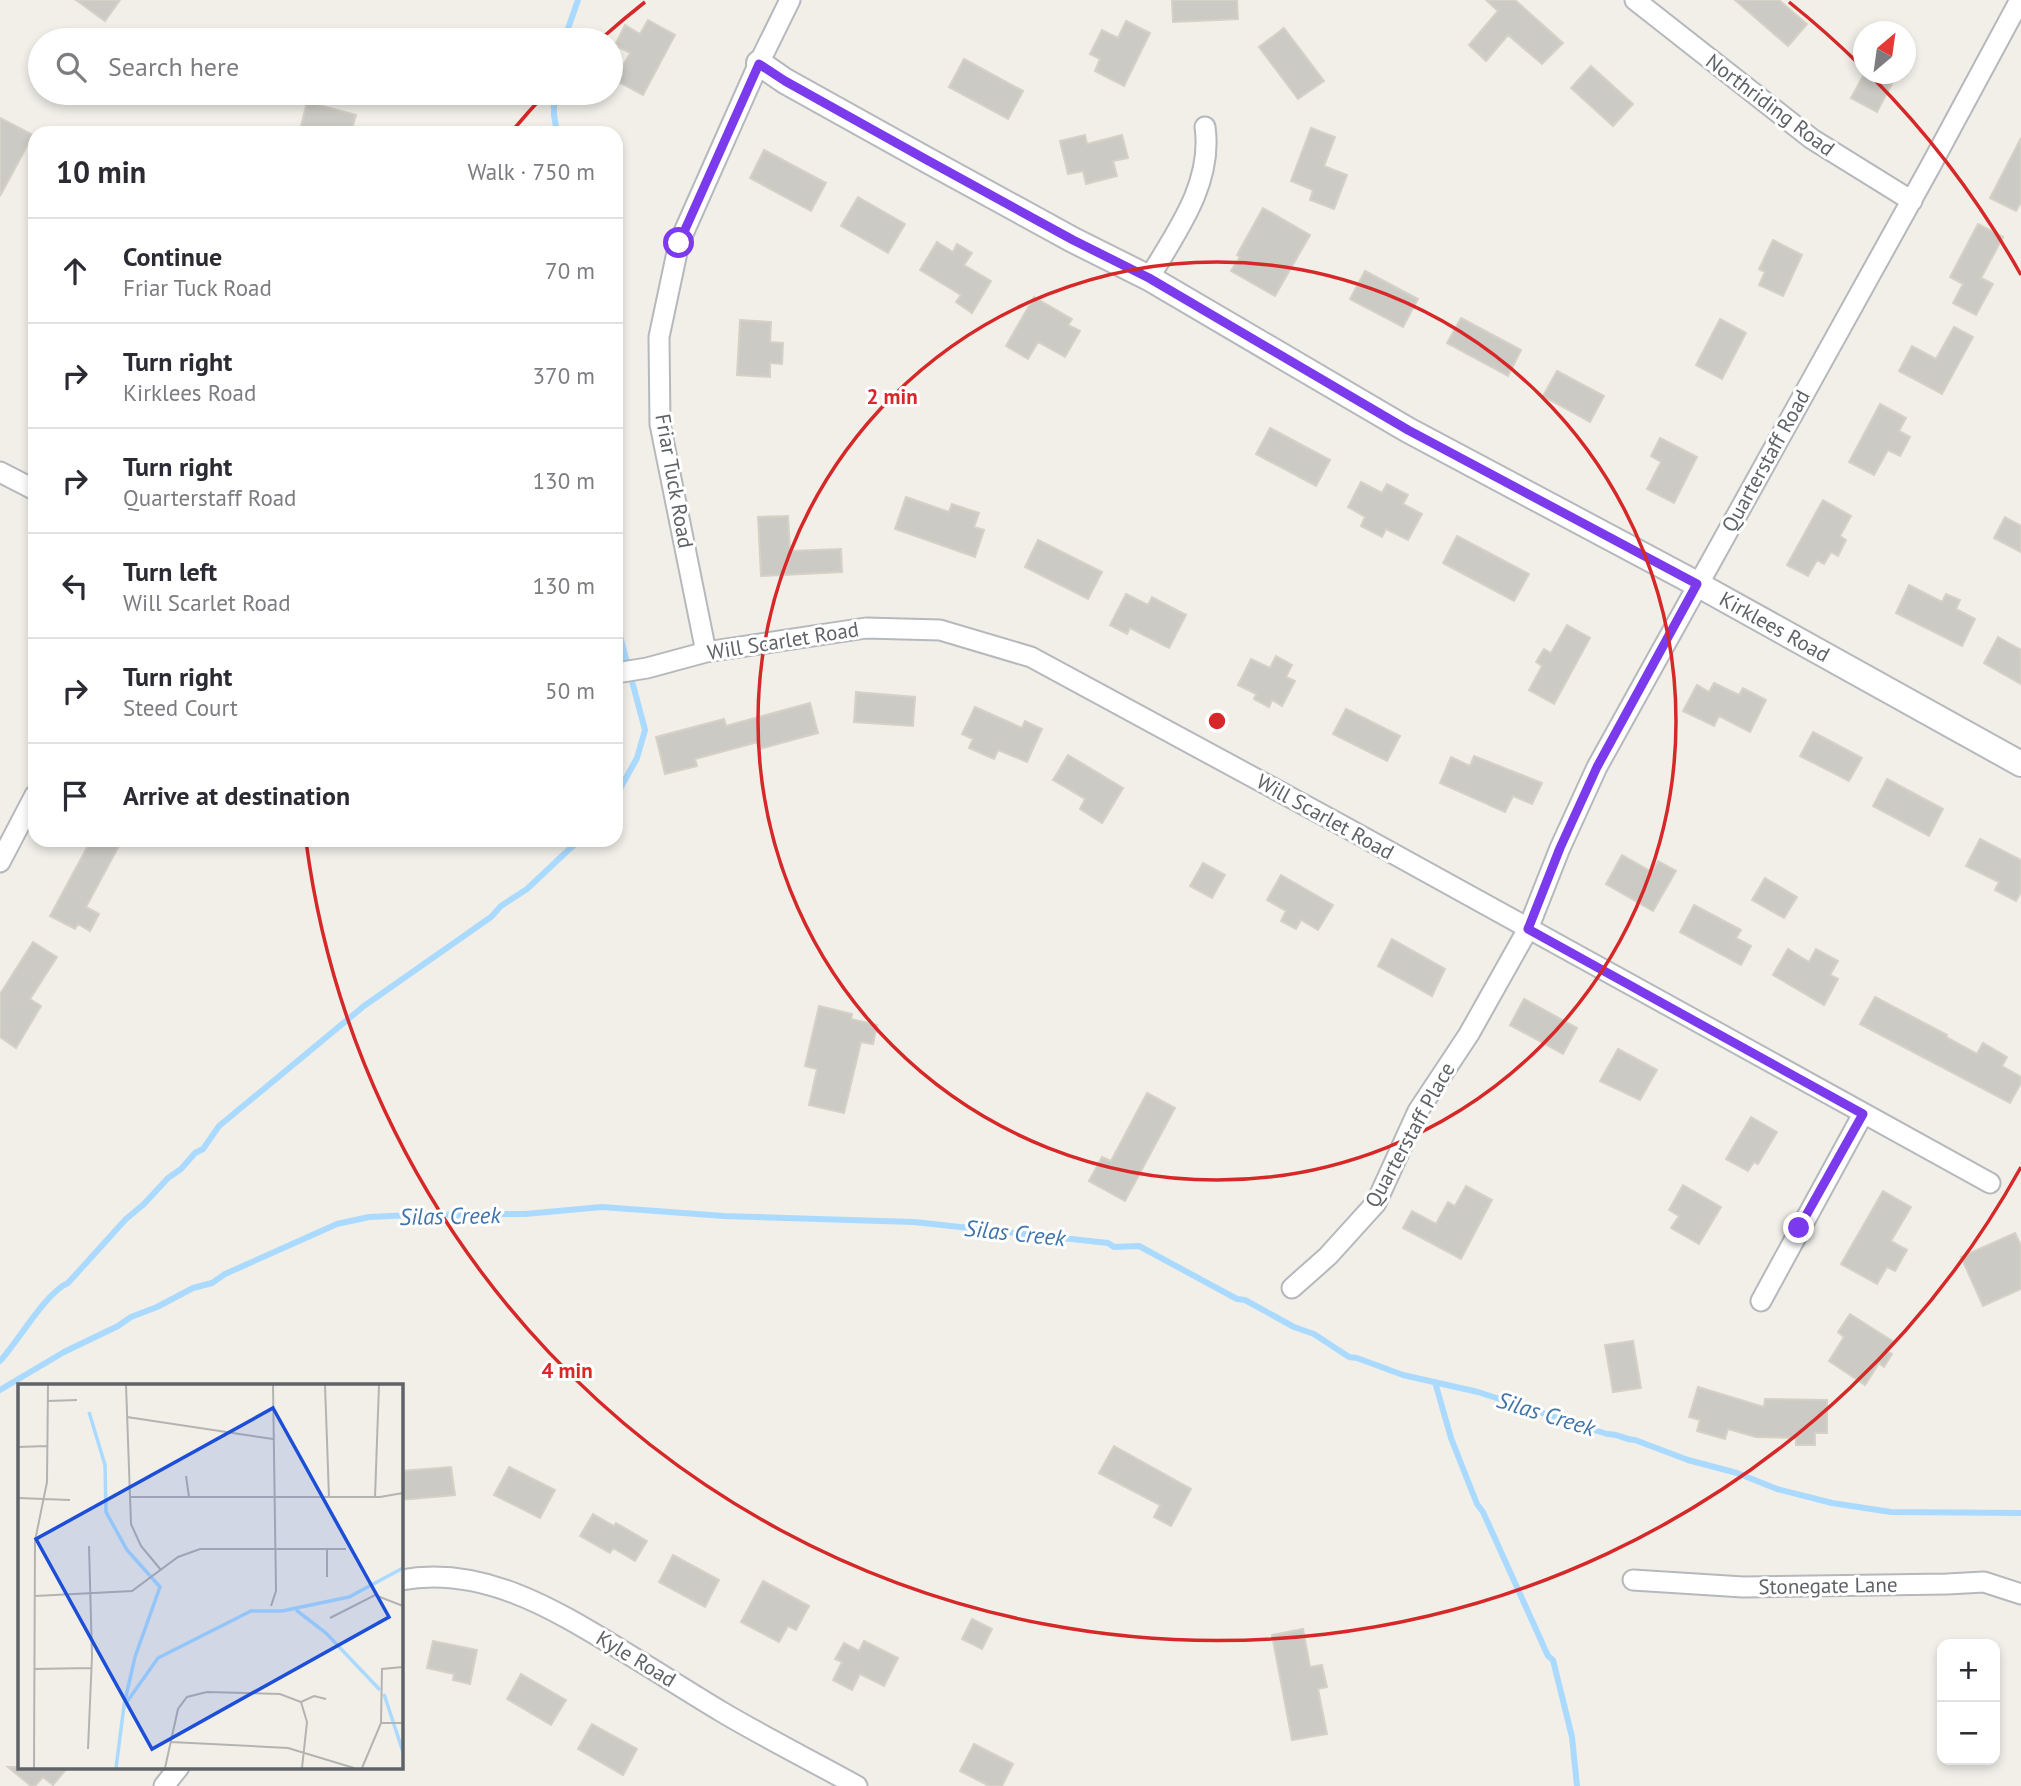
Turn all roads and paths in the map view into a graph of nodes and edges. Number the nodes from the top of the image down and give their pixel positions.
1 (790, 0) edge
2 (1635, 0) edge
3 (2020, 0) edge
4 (759, 64) junction
5 (1205, 127) dead end
6 (1912, 201) junction
7 (1149, 278) junction
8 (0, 472) edge
9 (28, 486) edge
10 (1697, 584) junction
11 (706, 652) junction
12 (623, 672) edge
13 (2021, 764) edge
14 (28, 808) edge
15 (0, 862) edge
16 (1528, 929) junction
17 (1863, 1114) junction
18 (1990, 1183) dead end
19 (1292, 1287) dead end
20 (1761, 1301) dead end
21 (402, 1580) edge
22 (1633, 1580) dead end
23 (2021, 1594) edge
24 (178, 1768) edge
25 (164, 1786) edge
26 (857, 1786) edge

1 - 4 street, Friar Tuck Road
2 - 6 street, Northriding Road
3 - 6 street, Quarterstaff Road
4 - 7 street, Kirklees Road
4 - 11 street, Friar Tuck Road
5 - 7 street
6 - 10 street, Quarterstaff Road
7 - 10 street, Kirklees Road
8 - 9 street
10 - 13 street, Kirklees Road
10 - 16 street, Quarterstaff Road
11 - 12 street, Will Scarlet Road
11 - 16 street, Will Scarlet Road
14 - 15 street
16 - 17 street, Will Scarlet Road
16 - 19 street, Quarterstaff Place
17 - 18 street, Will Scarlet Road
17 - 20 street
21 - 26 street, Kyle Road
22 - 23 street, Stonegate Lane
24 - 25 street

